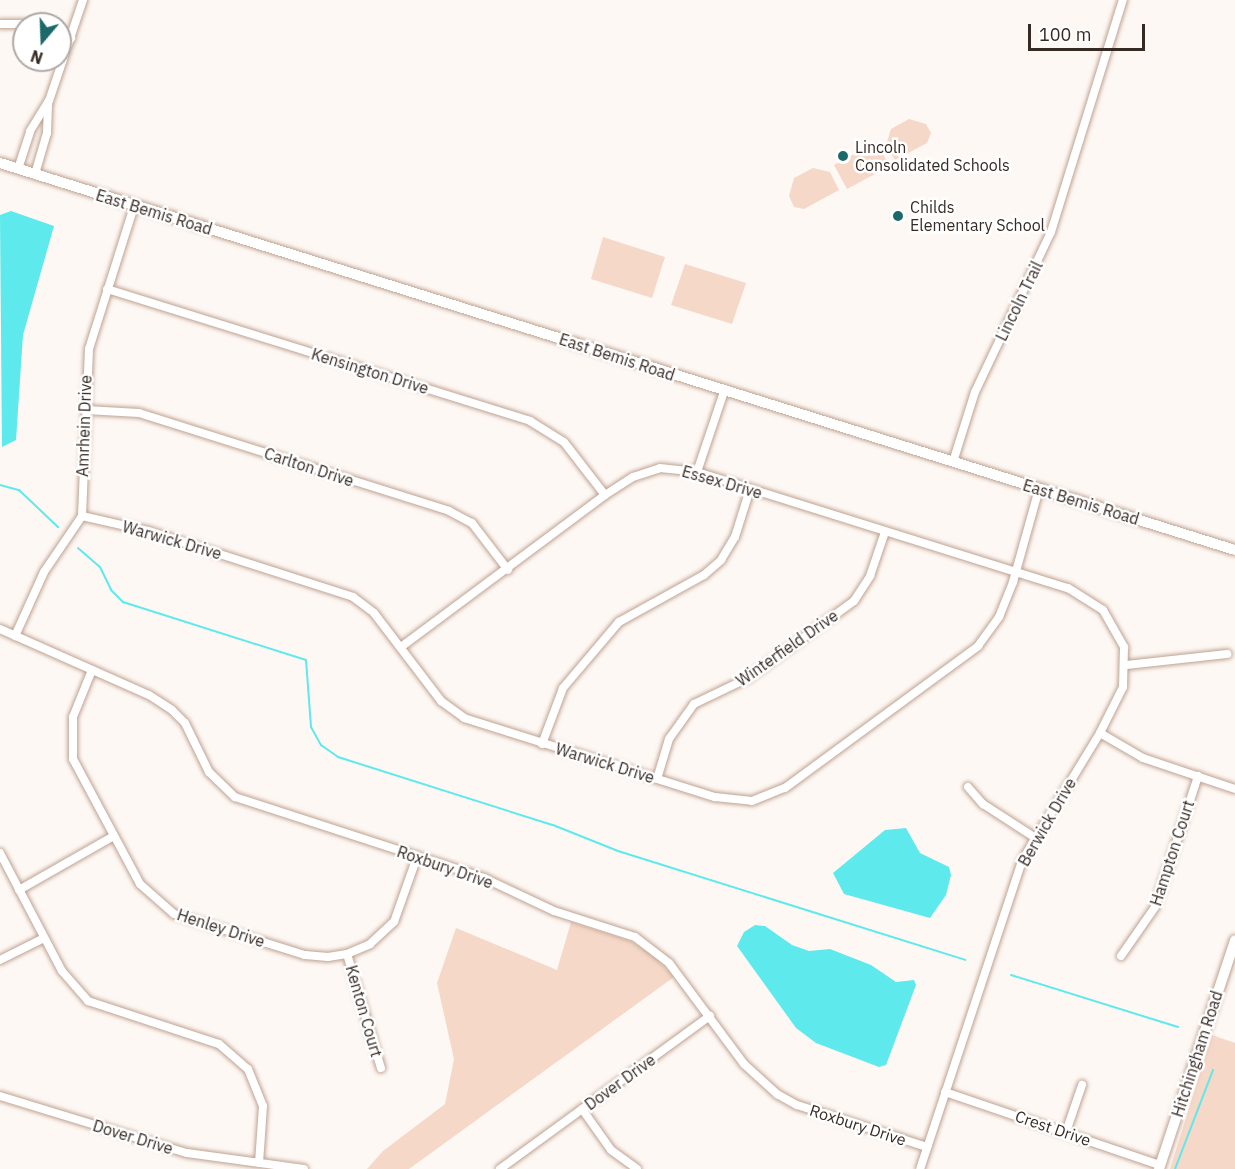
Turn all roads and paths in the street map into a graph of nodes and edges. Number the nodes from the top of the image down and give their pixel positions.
1 (83, 0) edge
2 (1123, 0) edge
3 (72, 35) edge
4 (59, 72) edge
5 (49, 100) junction
6 (0, 163) edge
7 (18, 168) junction
8 (35, 174) junction
9 (134, 206) junction
10 (107, 289) junction
11 (724, 392) junction
12 (86, 410) junction
13 (953, 462) junction
14 (696, 472) junction
15 (750, 489) junction
16 (1039, 489) junction
17 (605, 495) junction
18 (82, 516) junction
19 (885, 532) junction
20 (1235, 550) edge
21 (508, 570) junction
22 (1015, 573) junction
23 (0, 629) edge
24 (15, 636) junction
25 (401, 646) junction
26 (1227, 654) dead end
27 (1126, 665) junction
28 (92, 670) junction
29 (1100, 732) junction
30 (542, 744) junction
31 (1198, 776) junction
32 (657, 779) junction
33 (968, 787) dead end
34 (1235, 789) edge
35 (112, 837) junction
36 (1034, 837) junction
37 (0, 854) edge
38 (417, 857) junction
39 (19, 890) junction
40 (44, 938) junction
41 (1235, 940) edge
42 (347, 954) junction
43 (1121, 956) dead end
44 (0, 960) edge
45 (710, 1016) junction
46 (381, 1068) dead end
47 (1082, 1085) dead end
48 (945, 1092) junction
49 (0, 1096) edge
50 (582, 1109) junction
51 (1066, 1132) junction
52 (927, 1147) junction
53 (259, 1163) junction
54 (1160, 1167) edge
55 (304, 1169) edge
56 (500, 1169) edge
57 (637, 1169) edge
58 (920, 1169) edge

1 - 3 street
2 - 13 street, Lincoln Trail
4 - 5 street
5 - 7 street
5 - 8 street
6 - 7 street, East Bemis Road
7 - 8 street, East Bemis Road
8 - 9 street, East Bemis Road
9 - 10 street, Amrhein Drive
9 - 11 street, East Bemis Road
10 - 12 street, Amrhein Drive
10 - 17 street, Kensington Drive
11 - 13 street, East Bemis Road
11 - 14 street
12 - 18 street, Amrhein Drive
12 - 21 street, Carlton Drive
13 - 16 street, East Bemis Road
14 - 15 street, Essex Drive
14 - 17 street, Essex Drive
15 - 19 street, Essex Drive
15 - 30 street
16 - 20 street, East Bemis Road
16 - 22 street, Warwick Drive
17 - 21 street, Essex Drive
18 - 24 street
18 - 25 street, Warwick Drive
19 - 22 street, Essex Drive
19 - 32 street, Winterfield Drive
21 - 25 street, Essex Drive
22 - 27 street, Berwick Drive
22 - 32 street, Warwick Drive
23 - 24 street, Roxbury Drive
24 - 28 street, Roxbury Drive
25 - 30 street, Warwick Drive
26 - 27 street
27 - 29 street, Berwick Drive
28 - 35 street, Henley Drive
28 - 38 street, Roxbury Drive
29 - 31 street
29 - 36 street, Berwick Drive
30 - 32 street, Warwick Drive
31 - 34 street
31 - 43 street, Hampton Court
33 - 36 street
35 - 39 street
35 - 42 street, Henley Drive
36 - 48 street, Berwick Drive
37 - 39 street
38 - 42 street, Henley Drive
38 - 45 street, Roxbury Drive
39 - 40 street
40 - 44 street
40 - 53 street
41 - 54 street, Hitchingham Road
42 - 46 street, Kenton Court
45 - 50 street, Dover Drive
45 - 52 street, Roxbury Drive
47 - 51 street
48 - 51 street, Crest Drive
48 - 52 street, Berwick Drive
49 - 53 street, Dover Drive
50 - 56 street, Dover Drive
50 - 57 street
51 - 54 street, Crest Drive
52 - 58 street, Berwick Drive
53 - 55 street, Dover Drive

